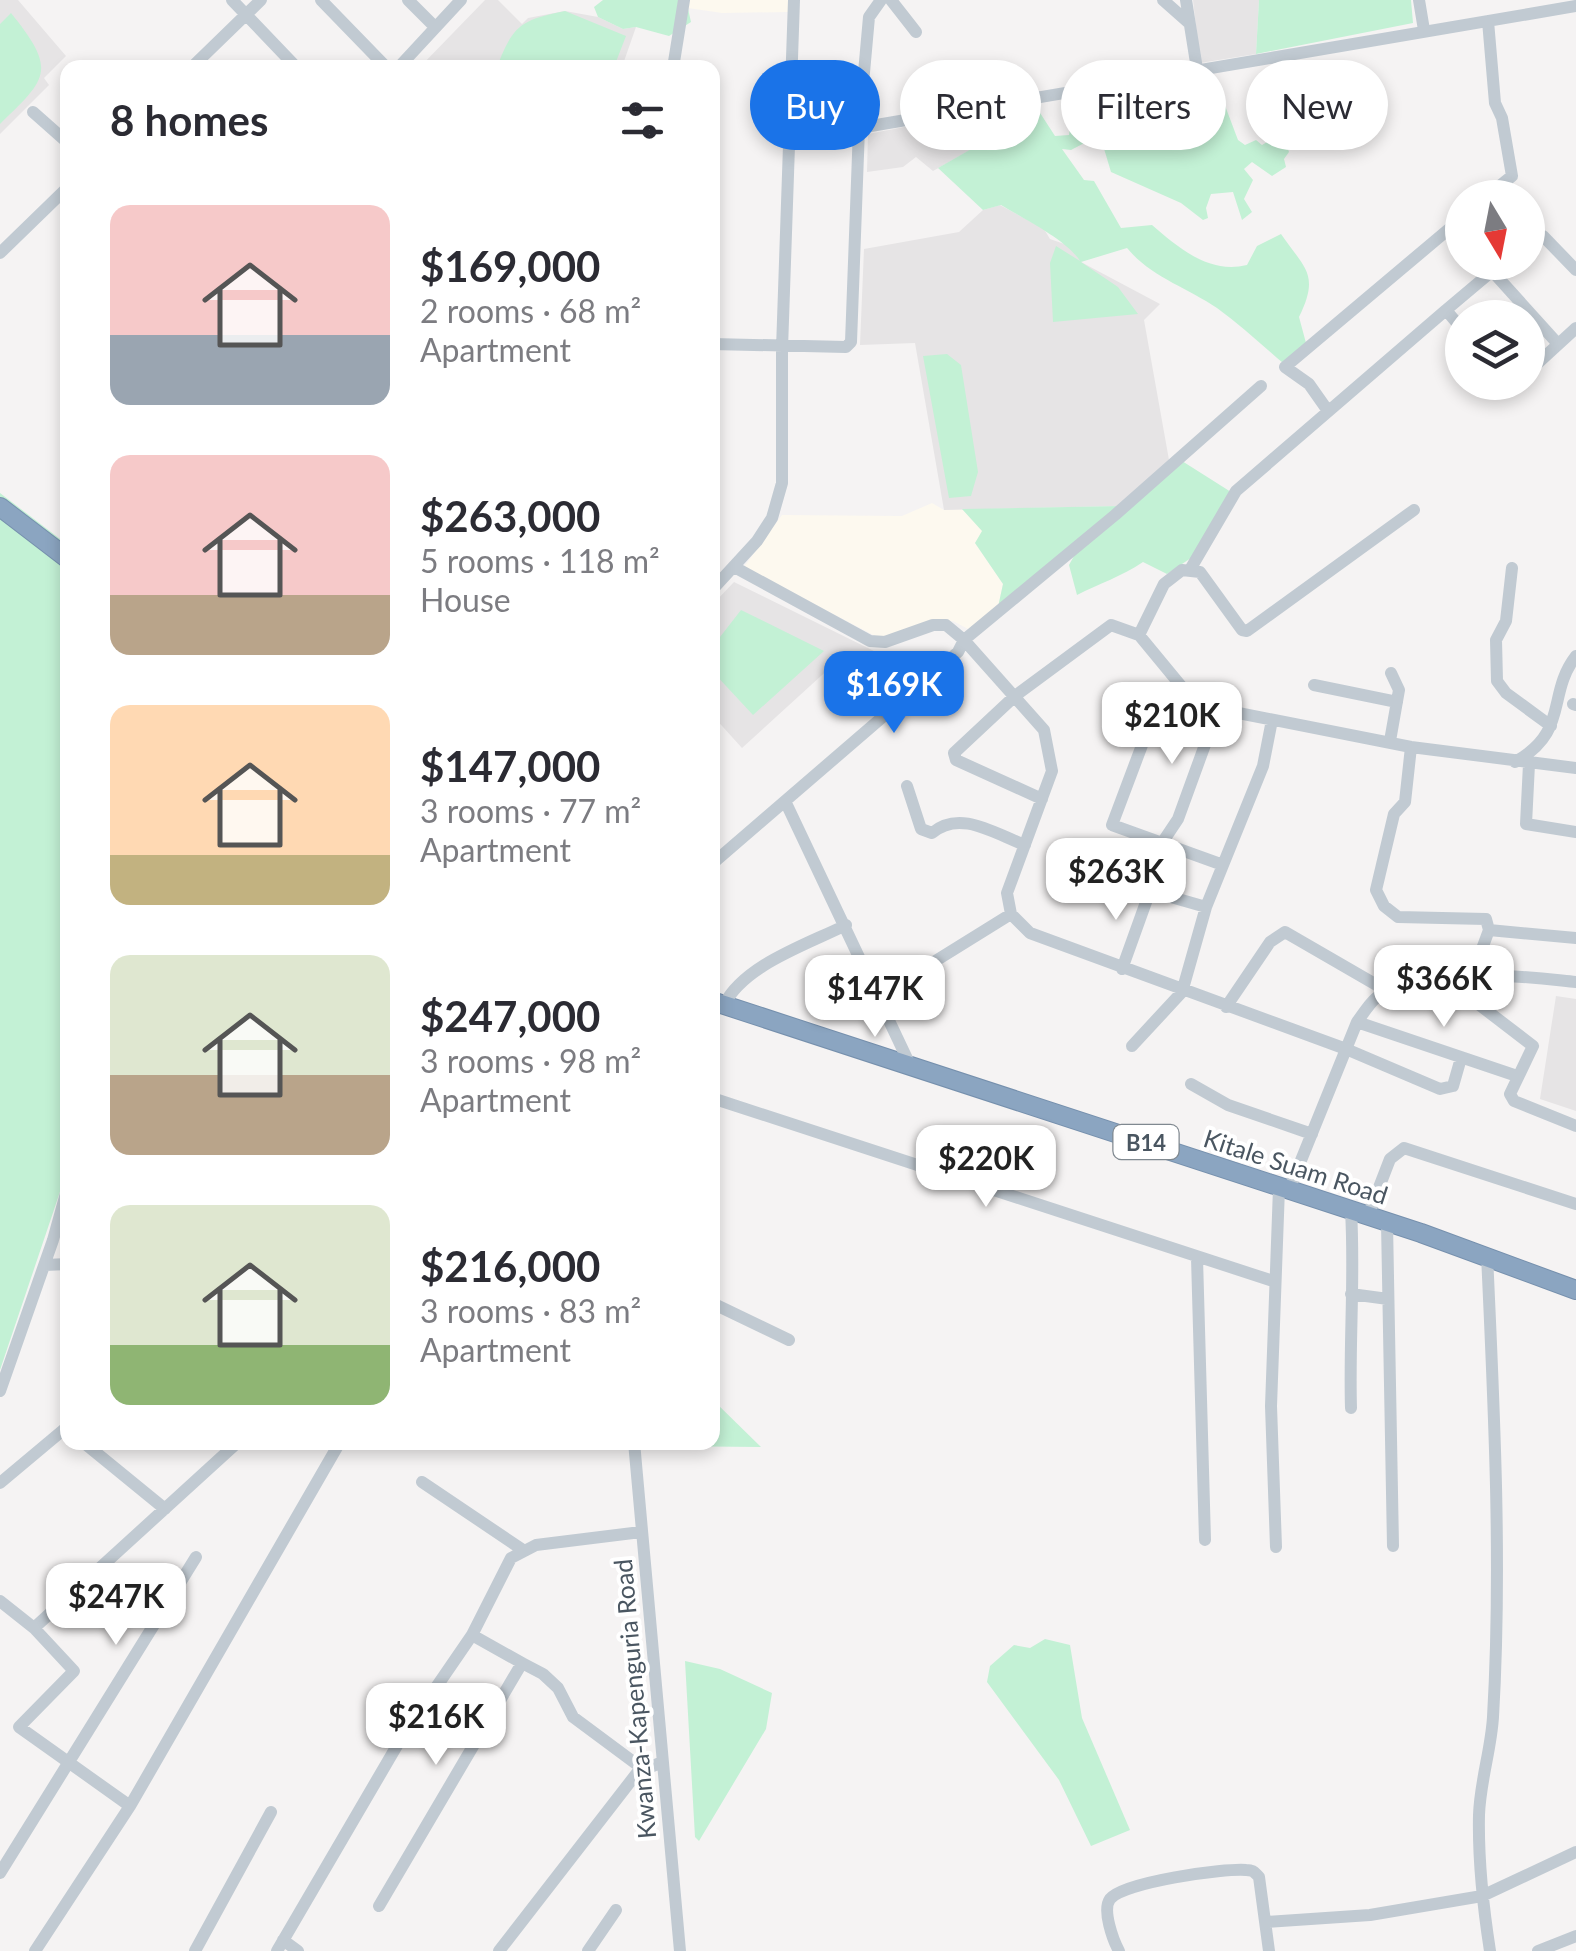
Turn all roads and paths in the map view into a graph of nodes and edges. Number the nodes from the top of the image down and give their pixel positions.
1 (232, 0) edge
2 (261, 0) edge
3 (321, 0) edge
4 (408, 0) edge
5 (462, 0) edge
6 (684, 0) edge
7 (794, 0) edge
8 (880, 0) edge
9 (892, 0) edge
10 (1163, 0) edge
11 (1186, 0) edge
12 (1419, 0) edge
13 (1575, 8) edge
14 (246, 14) junction
15 (1488, 21) junction
16 (1188, 24) junction
17 (436, 28) junction
18 (1424, 30) junction
19 (916, 32) dead end
20 (200, 60) edge
21 (289, 60) edge
22 (379, 60) edge
23 (406, 60) edge
24 (674, 60) edge
25 (865, 60) edge
26 (1194, 60) edge
27 (1226, 64) edge
28 (1061, 93) edge
29 (33, 112) dead end
30 (880, 124) edge
31 (60, 136) edge
32 (858, 150) edge
33 (1507, 180) edge
34 (60, 195) edge
35 (1445, 232) edge
36 (1545, 238) edge
37 (0, 253) edge
38 (1576, 270) edge
39 (1482, 280) edge
40 (1508, 280) edge
41 (1458, 300) edge
42 (1445, 311) edge
43 (1576, 328) edge
44 (1558, 344) junction
45 (720, 345) edge
46 (782, 349) junction
47 (1545, 356) edge
48 (1261, 386) dead end
49 (1328, 412) junction
50 (0, 508) edge
51 (1414, 510) dead end
52 (60, 553) edge
53 (736, 568) junction
54 (1191, 568) junction
55 (1512, 568) dead end
56 (720, 583) edge
57 (1139, 635) junction
58 (964, 640) junction
59 (1576, 656) edge
60 (1391, 672) dead end
61 (1314, 685) dead end
62 (1184, 690) junction
63 (1014, 696) junction
64 (1397, 702) junction
65 (1218, 709) junction
66 (1272, 720) junction
67 (1551, 726) junction
68 (1390, 741) junction
69 (1412, 747) junction
70 (1514, 763) junction
71 (1529, 764) junction
72 (1576, 768) edge
73 (907, 786) dead end
74 (1042, 799) junction
75 (786, 803) junction
76 (1576, 832) edge
77 (1162, 843) junction
78 (1025, 845) junction
79 (720, 857) edge
80 (1222, 865) junction
81 (1105, 872) dead end
82 (1150, 891) junction
83 (1206, 907) junction
84 (1011, 914) junction
85 (846, 926) junction
86 (1489, 930) junction
87 (1576, 938) edge
88 (1122, 969) junction
89 (1473, 973) junction
90 (1443, 977) junction
91 (1576, 982) edge
92 (1387, 991) junction
93 (1182, 992) junction
94 (879, 996) junction
95 (720, 1001) edge
96 (720, 1004) edge
97 (1226, 1007) junction
98 (1357, 1022) junction
99 (1132, 1046) dead end
100 (1346, 1049) junction
101 (1460, 1058) junction
102 (911, 1067) junction
103 (1516, 1076) junction
104 (1192, 1084) dead end
105 (720, 1101) edge
106 (1576, 1126) edge
107 (1312, 1134) junction
108 (1284, 1189) junction
109 (1576, 1204) edge
110 (60, 1212) edge
111 (1359, 1214) junction
112 (1387, 1223) junction
113 (1486, 1255) junction
114 (1197, 1258) junction
115 (60, 1264) edge
116 (44, 1265) junction
117 (1273, 1282) junction
118 (1576, 1290) edge
119 (1351, 1294) junction
120 (1388, 1299) junction
121 (720, 1307) edge
122 (790, 1340) dead end
123 (0, 1391) edge
124 (1351, 1408) dead end
125 (60, 1434) edge
126 (93, 1450) edge
127 (229, 1450) edge
128 (335, 1450) edge
129 (635, 1450) edge
130 (422, 1482) dead end
131 (0, 1483) edge
132 (164, 1509) junction
133 (641, 1532) junction
134 (1206, 1540) dead end
135 (1393, 1546) dead end
136 (1276, 1547) dead end
137 (523, 1550) junction
138 (196, 1557) dead end
139 (0, 1601) edge
140 (34, 1628) junction
141 (472, 1635) junction
142 (522, 1663) junction
143 (662, 1762) junction
144 (69, 1764) junction
145 (642, 1769) junction
146 (130, 1806) junction
147 (270, 1812) dead end
148 (1576, 1852) edge
149 (0, 1872) edge
150 (1482, 1896) junction
151 (378, 1906) dead end
152 (616, 1910) dead end
153 (1266, 1922) junction
154 (1576, 1936) edge
155 (280, 1946) edge
156 (35, 1951) edge
157 (195, 1951) edge
158 (298, 1951) edge
159 (500, 1951) edge
160 (588, 1951) edge
161 (680, 1951) edge
162 (1119, 1951) edge
163 (1270, 1951) edge
164 (1490, 1951) edge
165 (1538, 1951) edge

1 - 14 street
2 - 14 street
3 - 22 street
4 - 17 street
5 - 17 street
6 - 24 street
7 - 46 street
8 - 25 street
9 - 19 street
10 - 16 street
11 - 16 street
12 - 18 street
13 - 15 street
14 - 20 street
14 - 21 street
15 - 18 street
15 - 33 street
16 - 26 street
17 - 23 street
18 - 27 street
28 - 30 street
29 - 31 street
32 - 46 street
34 - 37 street
35 - 49 street
36 - 38 street
39 - 41 street
40 - 44 street
42 - 49 street
43 - 44 street
44 - 47 street
45 - 46 street
46 - 53 street
48 - 58 street
49 - 54 street
50 - 52 highway
51 - 54 street
53 - 56 street
53 - 58 street
54 - 57 street
55 - 67 street
57 - 62 street
57 - 63 street
58 - 63 street
58 - 75 street
59 - 67 street
60 - 64 street
61 - 64 street
62 - 65 street
62 - 77 street
63 - 74 street
63 - 74 street
64 - 68 street
65 - 66 street
65 - 77 street
66 - 68 street
66 - 80 street
67 - 70 street
68 - 69 street
69 - 70 street
69 - 86 street
70 - 71 street
71 - 72 street
71 - 76 street
73 - 78 street
74 - 78 street
75 - 79 street
75 - 85 street
77 - 80 street
78 - 84 street
80 - 83 street
81 - 82 street
82 - 83 street
82 - 88 street
83 - 93 street
84 - 88 street
84 - 94 street
85 - 94 street
85 - 95 street
86 - 87 street
86 - 89 street
88 - 93 street
89 - 90 street
89 - 91 street
90 - 92 street
90 - 103 street
92 - 97 street
92 - 98 street
93 - 97 street
93 - 99 street
94 - 102 street
96 - 102 highway, Kitale Suam Road / B14
97 - 100 street
98 - 100 street
98 - 101 street
100 - 101 street
100 - 107 street
101 - 103 street
102 - 108 highway, Kitale Suam Road / B14
103 - 106 street
104 - 107 street
105 - 114 street
107 - 108 street
108 - 111 highway, Kitale Suam Road / B14
108 - 117 street
109 - 111 street
110 - 116 street
111 - 112 highway, Kitale Suam Road / B14
111 - 119 street
112 - 113 highway, Kitale Suam Road / B14
112 - 120 street
113 - 118 highway, Kitale Suam Road / B14
113 - 150 street
114 - 117 street
114 - 134 street
115 - 116 street
116 - 123 street
117 - 136 street
119 - 120 street
119 - 124 street
120 - 135 street
121 - 122 street
125 - 131 street
126 - 132 street
127 - 132 street
128 - 146 street
129 - 133 street, Kwanza-Kapenguria Road
130 - 137 street
132 - 140 street
133 - 137 street
133 - 143 street, Kwanza-Kapenguria Road
137 - 141 street
138 - 144 street
139 - 140 street
140 - 144 street
141 - 142 street
141 - 155 street
142 - 145 street
142 - 151 street
143 - 145 street
143 - 161 street, Kwanza-Kapenguria Road
144 - 146 street
144 - 149 street
145 - 159 street
146 - 156 street
147 - 157 street
148 - 150 street
150 - 153 street
150 - 164 street
152 - 160 street
153 - 162 street
153 - 163 street
154 - 165 street
155 - 158 street

